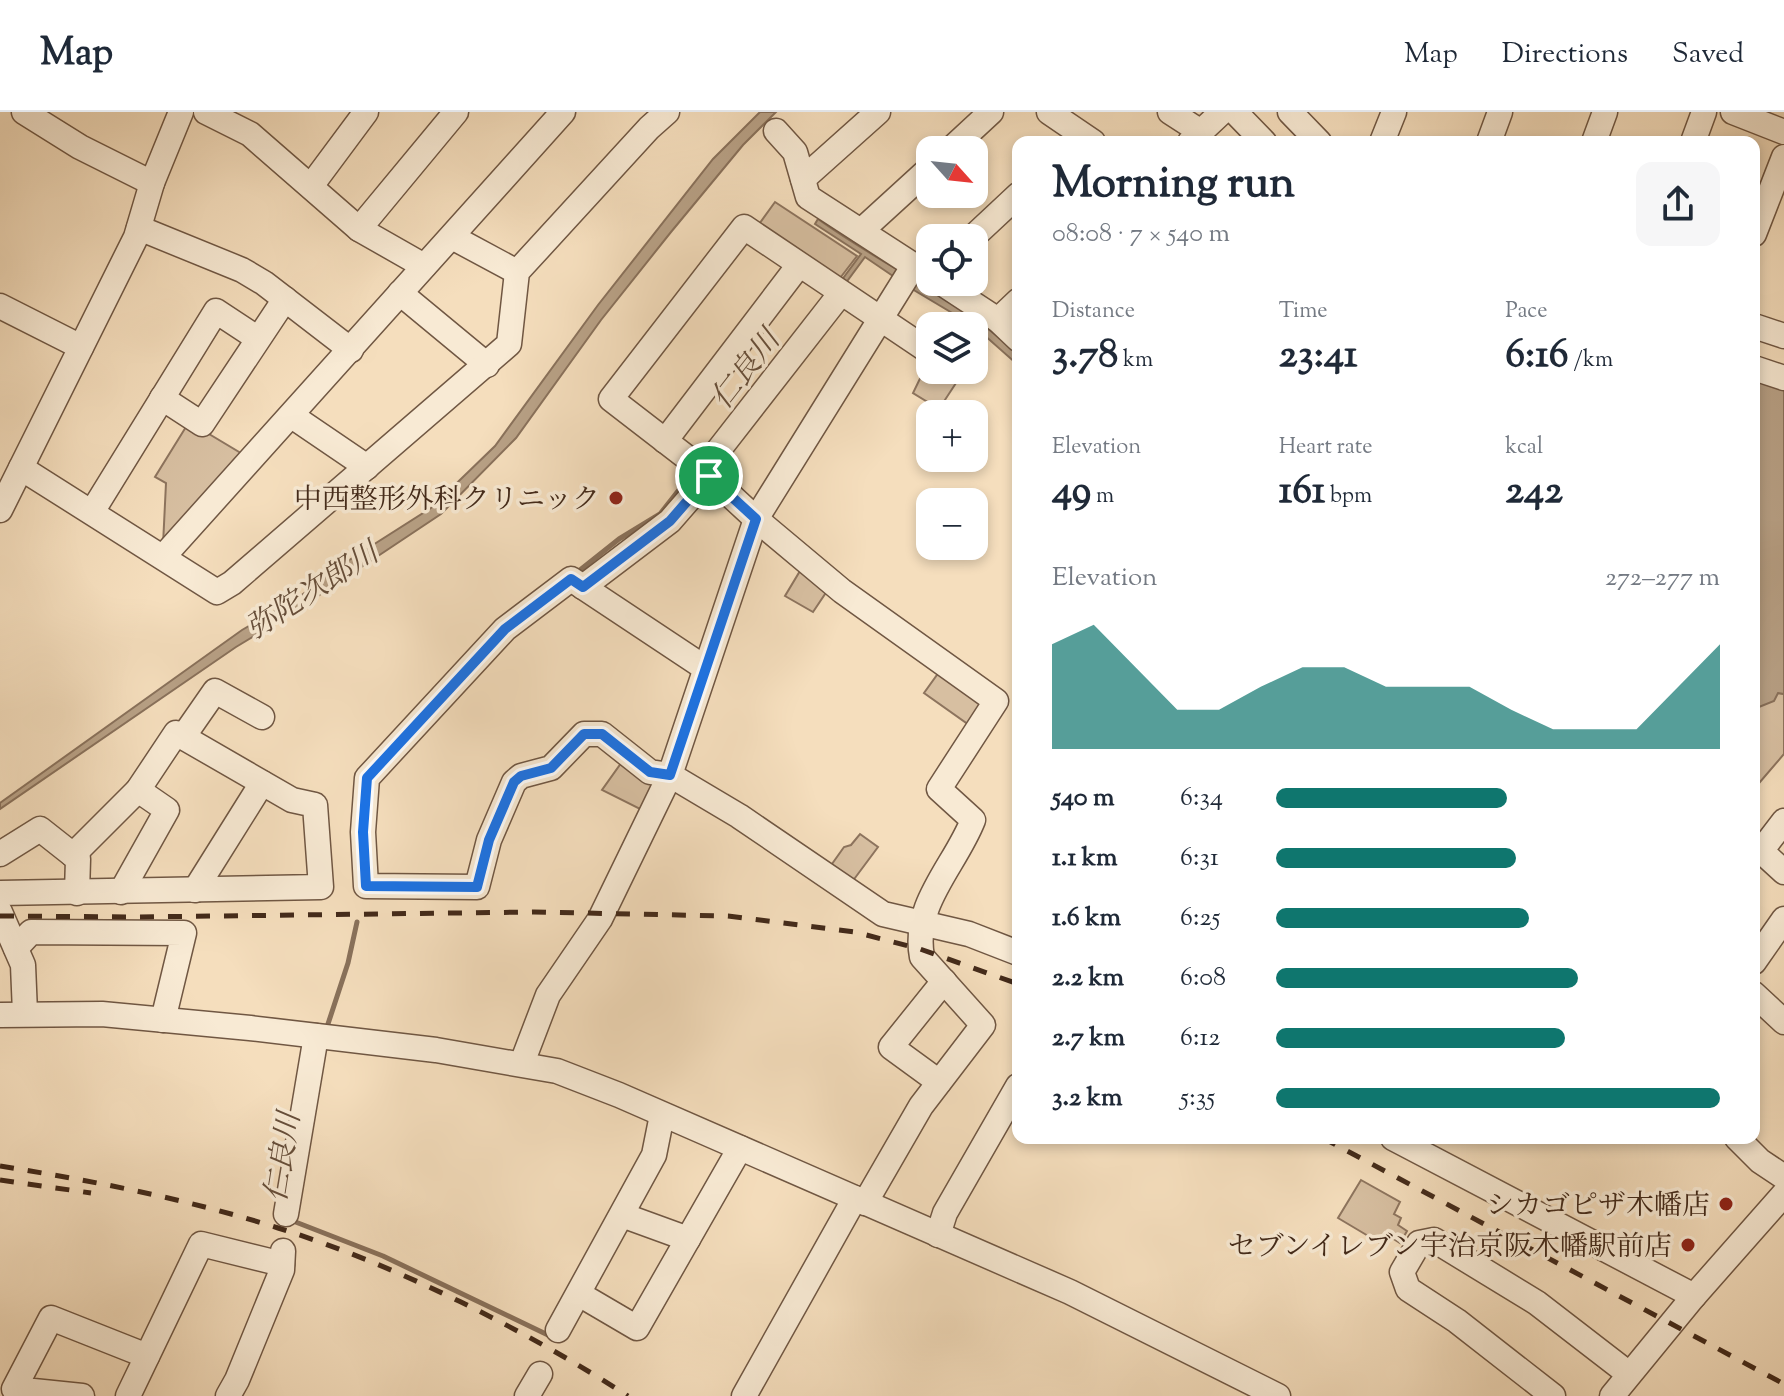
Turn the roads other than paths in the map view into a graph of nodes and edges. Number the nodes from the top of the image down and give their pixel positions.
1 (24, 112) edge
2 (181, 112) edge
3 (206, 112) edge
4 (366, 112) edge
5 (456, 112) edge
6 (563, 112) edge
7 (878, 112) edge
8 (991, 112) edge
9 (1049, 112) edge
10 (1170, 112) edge
11 (1222, 112) edge
12 (1235, 112) edge
13 (1394, 112) edge
14 (1500, 112) edge
15 (1605, 112) edge
16 (1704, 112) edge
17 (1733, 112) edge
18 (1292, 113) edge
19 (650, 117) edge
20 (776, 131) dead end
21 (1784, 132) edge
22 (965, 136) edge
23 (1079, 136) edge
24 (1194, 136) edge
25 (1196, 136) edge
26 (1258, 136) edge
27 (1313, 136) edge
28 (1384, 136) edge
29 (1491, 136) edge
30 (1596, 136) edge
31 (1695, 136) edge
32 (1784, 157) edge
33 (803, 179) junction
34 (916, 181) edge
35 (152, 183) junction
36 (311, 186) junction
37 (1012, 201) edge
38 (1760, 219) edge
39 (987, 224) edge
40 (139, 228) junction
41 (359, 229) junction
42 (861, 231) junction
43 (452, 237) junction
44 (799, 265) junction
45 (424, 266) junction
46 (517, 272) junction
47 (914, 274) edge
48 (836, 290) junction
49 (400, 293) junction
50 (961, 296) edge
51 (285, 299) junction
52 (0, 306) edge
53 (1012, 307) edge
54 (880, 319) junction
55 (998, 320) junction
56 (1760, 328) edge
57 (1012, 333) edge
58 (1784, 336) edge
59 (257, 338) junction
60 (916, 343) edge
61 (81, 347) junction
62 (351, 350) junction
63 (487, 365) junction
64 (1760, 370) edge
65 (1784, 378) edge
66 (162, 398) junction
67 (292, 416) junction
68 (665, 441) junction
69 (367, 467) junction
70 (21, 468) junction
71 (700, 469) junction
72 (0, 510) edge
73 (92, 512) junction
74 (756, 519) junction
75 (163, 557) junction
76 (583, 587) junction
77 (705, 668) junction
78 (262, 717) dead end
79 (183, 737) junction
80 (670, 775) junction
81 (262, 783) junction
82 (138, 790) junction
83 (1784, 821) edge
84 (0, 854) edge
85 (73, 855) junction
86 (1784, 872) edge
87 (195, 890) junction
88 (121, 892) junction
89 (0, 893) edge
90 (77, 893) junction
91 (0, 912) edge
92 (1784, 919) edge
93 (921, 922) junction
94 (1012, 951) edge
95 (1760, 953) edge
96 (13, 959) edge
97 (944, 981) junction
98 (1760, 1000) edge
99 (25, 1013) junction
100 (0, 1015) edge
101 (163, 1020) junction
102 (1784, 1022) edge
103 (323, 1037) junction
104 (522, 1063) junction
105 (939, 1082) junction
106 (1012, 1096) edge
107 (662, 1115) junction
108 (1404, 1144) edge
109 (1743, 1144) edge
110 (740, 1148) junction
111 (1784, 1177) edge
112 (1784, 1194) edge
113 (860, 1200) junction
114 (286, 1214) dead end
115 (622, 1215) junction
116 (938, 1235) junction
117 (688, 1239) junction
118 (579, 1294) junction
119 (1694, 1296) junction
120 (558, 1330) dead end
121 (147, 1356) junction
122 (540, 1374) dead end
123 (1629, 1374) junction
124 (82, 1396) edge
125 (128, 1396) edge
126 (228, 1396) edge
127 (527, 1396) edge
128 (744, 1396) edge
129 (1278, 1396) edge
130 (1553, 1396) edge
131 (1612, 1396) edge

1 - 35 street
2 - 35 street
3 - 36 street
4 - 36 street
5 - 41 street
6 - 43 street
7 - 33 street
8 - 22 street
9 - 23 street
10 - 24 street
11 - 25 street
12 - 26 street
13 - 28 street
14 - 29 street
15 - 30 street
16 - 31 street
17 - 21 street
18 - 27 street
19 - 46 street
20 - 33 street
32 - 38 street
33 - 42 street
34 - 42 street
35 - 40 street
36 - 41 street
37 - 39 street
40 - 51 street
40 - 61 street
41 - 45 street
42 - 47 street
43 - 45 street
43 - 46 street
44 - 48 street
44 - 68 street
44 - 68 street
45 - 49 street
46 - 63 street
47 - 54 street
48 - 54 street
48 - 71 street
49 - 62 street
49 - 63 street
50 - 55 street
51 - 59 street
51 - 62 street
52 - 61 street
53 - 55 street
54 - 60 street
54 - 74 street
55 - 57 street
56 - 58 street
59 - 66 street
59 - 66 street
61 - 70 street
62 - 67 street
63 - 69 street
64 - 65 street
66 - 73 street
67 - 69 street
67 - 75 street
68 - 71 street
69 - 75 street
70 - 72 street
70 - 73 street
71 - 74 street
71 - 76 street
73 - 75 street
74 - 77 street
74 - 93 street
76 - 77 street
76 - 80 street
77 - 80 street
78 - 79 street
79 - 81 street
79 - 82 street
80 - 93 street
80 - 104 street
81 - 87 street
81 - 87 street
82 - 85 street
82 - 88 street
83 - 86 street
84 - 85 street
85 - 90 street
87 - 88 street
88 - 90 street
89 - 90 street
91 - 96 street
92 - 95 street
93 - 94 street
93 - 97 street
96 - 99 street
96 - 101 street
97 - 105 street
97 - 105 street
98 - 102 street
99 - 100 street
99 - 101 street
101 - 103 street
103 - 104 street
103 - 114 street
104 - 107 street
105 - 113 street
106 - 116 street
107 - 110 street
107 - 115 street
108 - 119 street
109 - 111 street
110 - 113 street
110 - 117 street
112 - 119 street
113 - 116 street
113 - 128 street
115 - 117 street
115 - 118 street
116 - 129 street
117 - 118 street
118 - 120 street
119 - 123 street
121 - 124 street
121 - 125 street
121 - 126 street
122 - 127 street
123 - 130 street
123 - 131 street

